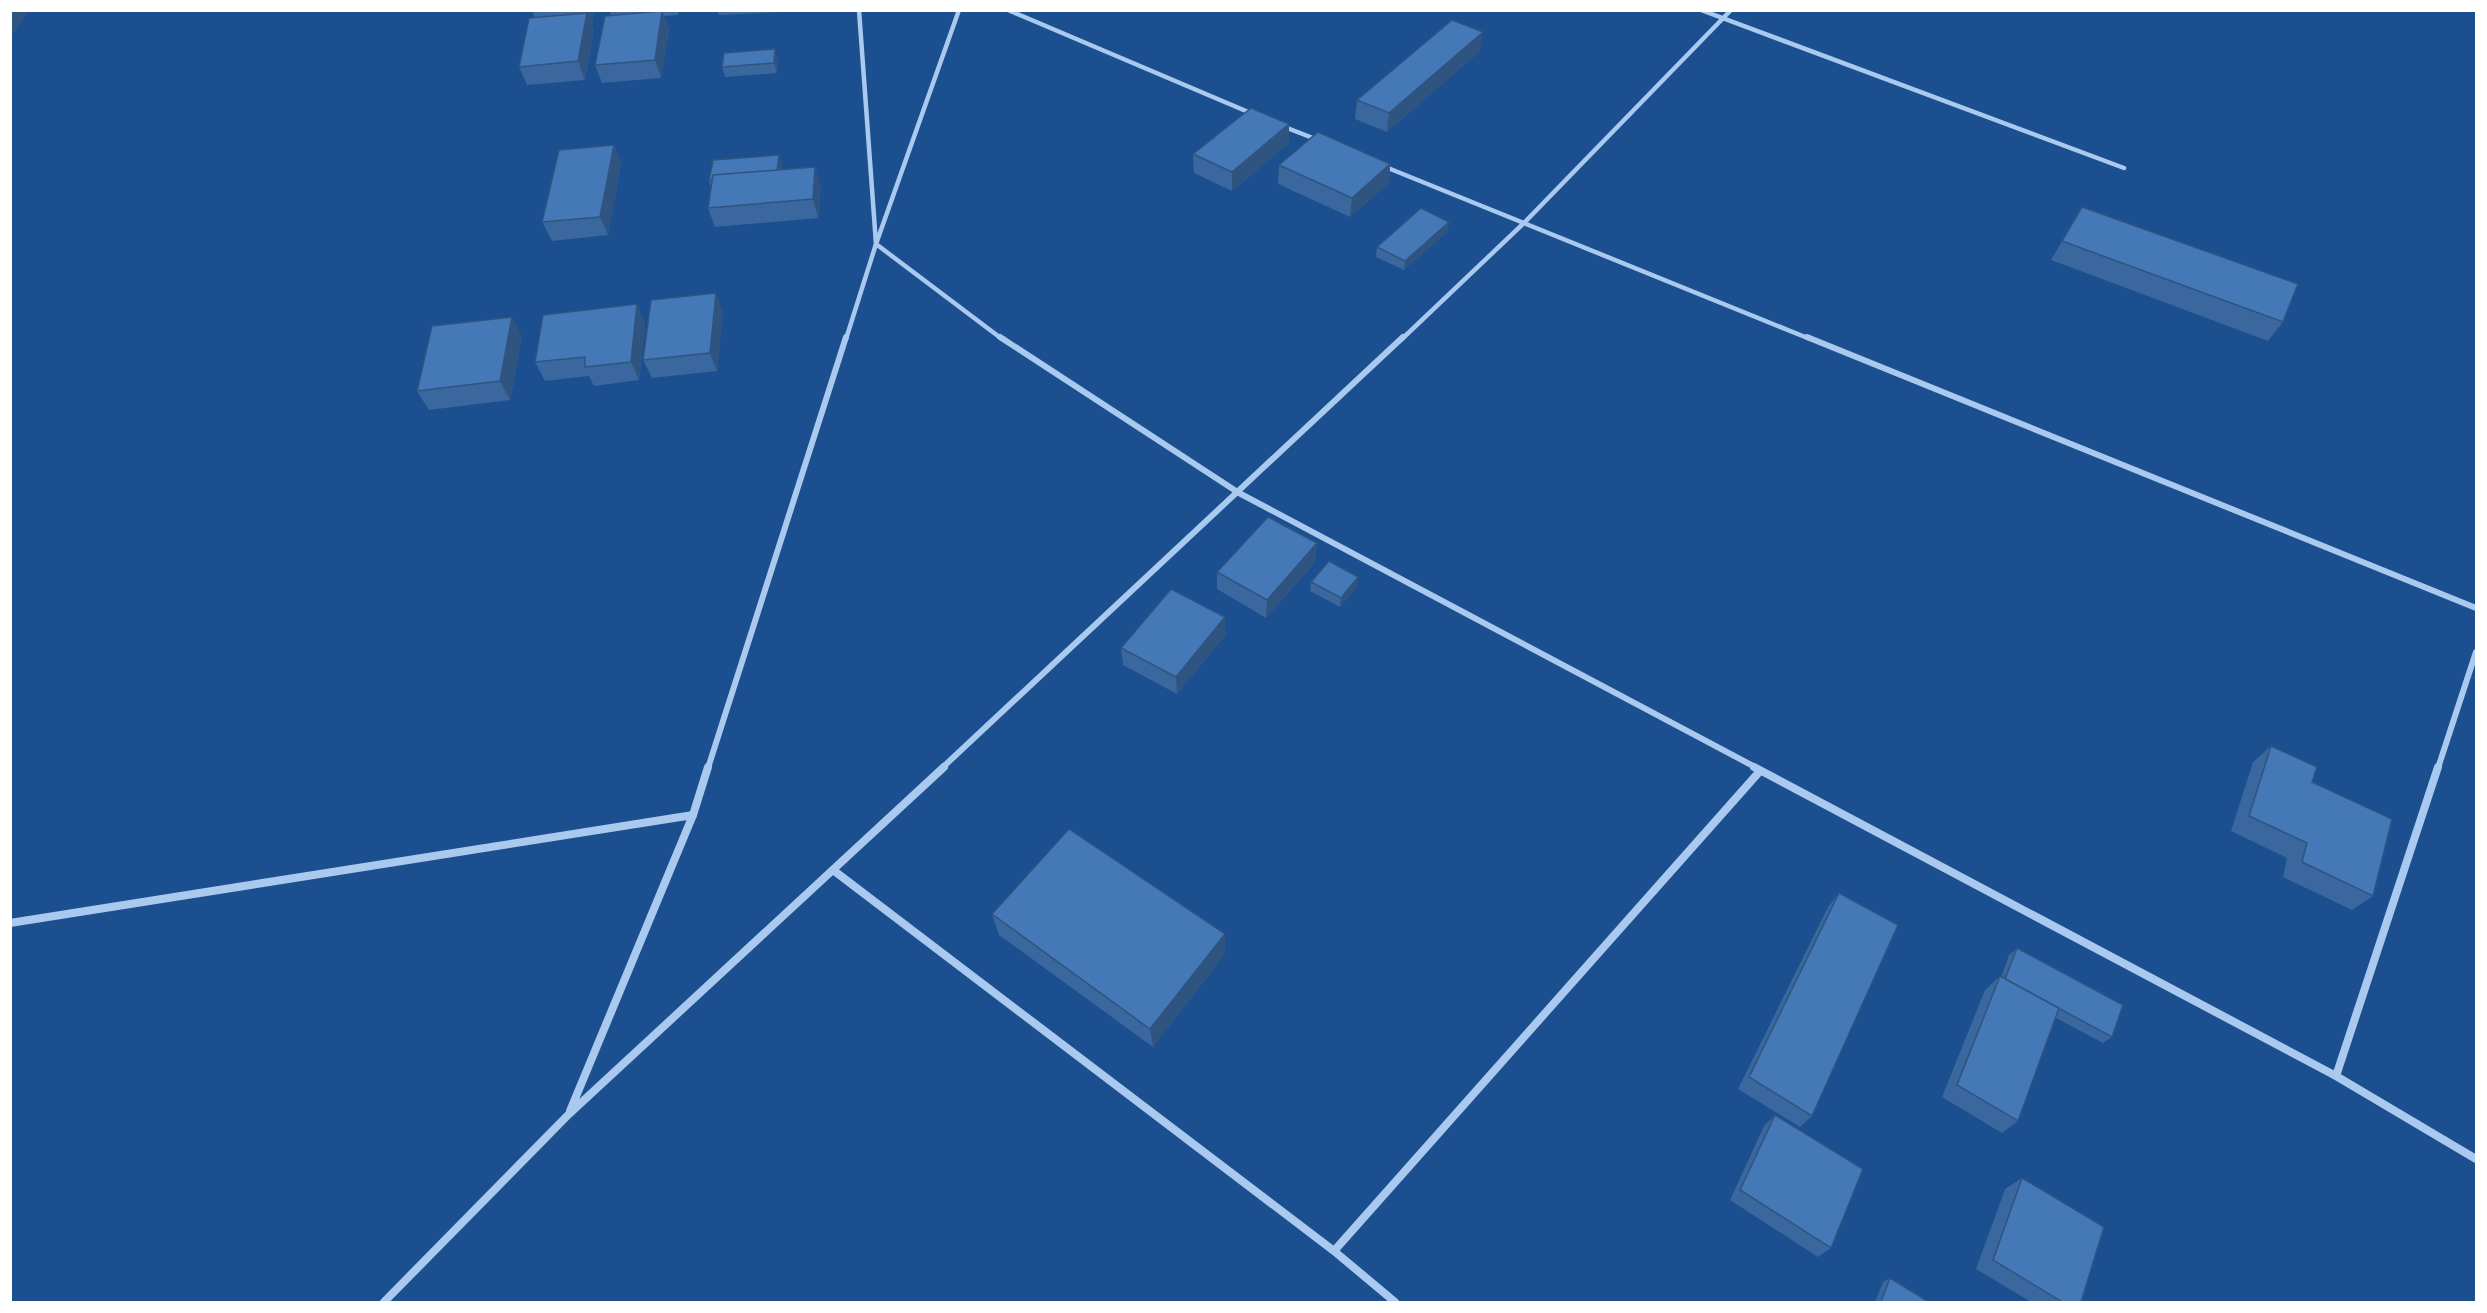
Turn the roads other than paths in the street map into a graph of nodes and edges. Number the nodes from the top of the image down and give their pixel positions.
1 (859, 10) edge
2 (959, 10) edge
3 (1008, 10) edge
4 (1701, 10) edge
5 (1731, 10) edge
6 (1723, 19) junction
7 (1262, 117) edge
8 (1273, 122) edge
9 (1328, 144) edge
10 (1371, 161) edge
11 (2124, 168) dead end
12 (1525, 222) junction
13 (876, 244) junction
14 (1239, 493) junction
15 (2476, 608) edge
16 (2476, 652) edge
17 (1760, 771) junction
18 (693, 815) junction
19 (833, 870) junction
20 (10, 923) edge
21 (2336, 1076) junction
22 (569, 1114) junction
23 (2476, 1159) edge
24 (1334, 1251) junction
25 (384, 1302) edge
26 (1395, 1302) edge

1 - 13 street
2 - 13 street
3 - 7 street
4 - 6 street
5 - 6 street
6 - 11 street
6 - 12 street
8 - 9 street
10 - 12 street
12 - 14 street
12 - 15 street
13 - 14 street
13 - 18 street
14 - 17 street
14 - 19 street
16 - 21 street
17 - 21 street
17 - 24 street
18 - 20 street
18 - 22 street
19 - 22 street
19 - 24 street
21 - 23 street
22 - 25 street
24 - 26 street

